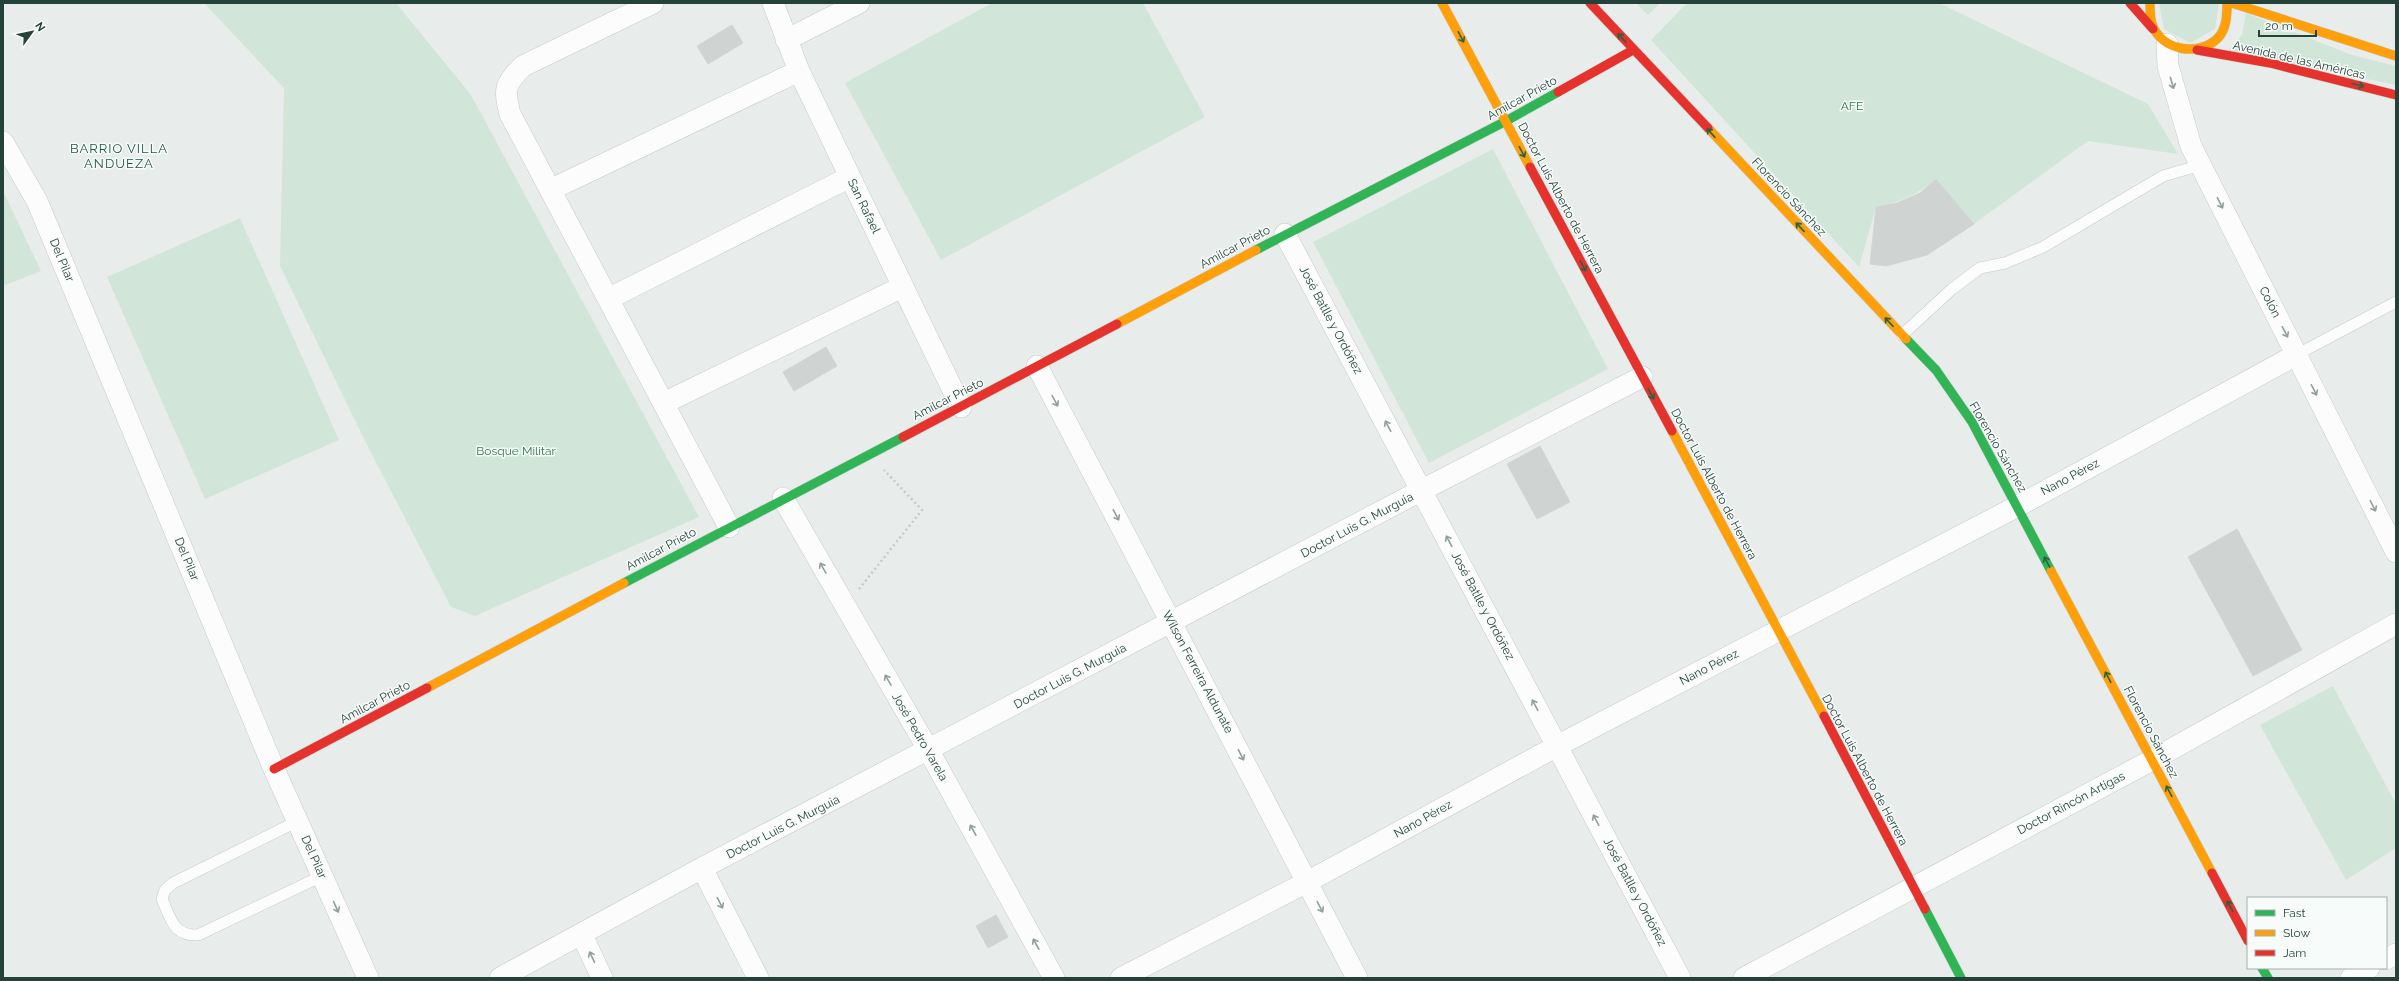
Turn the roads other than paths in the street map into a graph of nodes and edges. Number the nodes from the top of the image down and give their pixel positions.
1 (653, 3) edge
2 (773, 3) edge
3 (859, 3) edge
4 (1442, 3) edge
5 (1590, 3) edge
6 (2130, 3) edge
7 (2150, 3) edge
8 (2227, 3) edge
9 (2232, 3) edge
10 (2161, 38) junction
11 (786, 40) junction
12 (1633, 50) junction
13 (2197, 50) junction
14 (2396, 56) edge
15 (799, 72) junction
16 (2396, 95) edge
17 (1506, 121) junction
18 (3, 142) edge
19 (2201, 165) junction
20 (850, 177) junction
21 (550, 190) junction
22 (1285, 234) junction
23 (902, 287) junction
24 (608, 299) junction
25 (2396, 302) edge
26 (1902, 335) junction
27 (2296, 355) junction
28 (1036, 366) junction
29 (1642, 377) junction
30 (664, 403) junction
31 (961, 407) junction
32 (1422, 490) junction
33 (783, 498) junction
34 (2018, 506) junction
35 (730, 527) junction
36 (2396, 552) edge
37 (1172, 622) junction
38 (2396, 624) edge
39 (1779, 630) junction
40 (1557, 746) junction
41 (929, 751) junction
42 (2152, 760) junction
43 (274, 769) junction
44 (298, 821) junction
45 (702, 868) junction
46 (322, 876) junction
47 (1307, 882) junction
48 (1912, 886) junction
49 (582, 935) junction
50 (2247, 939) edge
51 (2396, 954) edge
52 (2387, 958) edge
53 (2263, 969) edge
54 (2367, 969) edge
55 (368, 978) edge
56 (500, 978) edge
57 (602, 978) edge
58 (758, 978) edge
59 (1054, 978) edge
60 (1121, 978) edge
61 (1358, 978) edge
62 (1680, 978) edge
63 (1744, 978) edge
64 (1961, 978) edge
65 (2268, 978) edge
66 (2351, 978) edge

1 - 21 street
2 - 11 street, San Rafael
3 - 11 street
4 -> 17 street, Doctor Luis Alberto de Herrera
12 -> 5 street, Florencio Sánchez
6 - 10 street
7 - 10 street
8 - 13 street, Avenida de las Américas
9 - 14 street
10 - 13 street, Avenida de las Américas
10 -> 19 street, Colón
11 - 15 street, San Rafael
12 - 17 street, Amilcar Prieto
26 -> 12 street, Florencio Sánchez
13 -> 16 street, Avenida de las Américas
15 - 20 street, San Rafael
15 - 21 street
17 - 22 street, Amilcar Prieto
17 -> 29 street, Doctor Luis Alberto de Herrera
18 - 43 street, Del Pilar
19 - 26 lane
19 -> 27 street, Colón
20 - 23 street, San Rafael
20 - 24 street
21 - 24 street
22 - 28 street, Amilcar Prieto
32 -> 22 street, José Batlle y Ordóñez
23 - 30 street
23 - 31 street, San Rafael
24 - 30 street
25 - 27 lane
26 - 34 street, Florencio Sánchez
27 - 34 street, Nano Pérez
27 -> 36 street, Colón
28 - 31 street, Amilcar Prieto
28 -> 37 street, Wilson Ferreira Aldunate
29 - 32 street, Doctor Luis G. Murguia
29 -> 39 street, Doctor Luis Alberto de Herrera
30 - 35 street
31 - 33 street, Amilcar Prieto
32 - 37 street, Doctor Luis G. Murguia
40 -> 32 street, José Batlle y Ordóñez
33 - 35 street, Amilcar Prieto
41 -> 33 street, José Pedro Varela
34 - 39 street, Nano Pérez
42 -> 34 street, Florencio Sánchez
35 - 43 street, Amilcar Prieto
37 - 41 street, Doctor Luis G. Murguia
37 -> 47 street, Wilson Ferreira Aldunate
38 - 42 street, Doctor Rincón Artigas
39 - 40 street, Nano Pérez
39 - 48 street, Doctor Luis Alberto de Herrera
40 - 47 street, Nano Pérez
62 -> 40 street, José Batlle y Ordóñez
41 - 45 street, Doctor Luis G. Murguia
59 -> 41 street, José Pedro Varela
42 - 48 street, Doctor Rincón Artigas
50 -> 42 street, Florencio Sánchez
43 - 44 street, Del Pilar
44 - 46 street, Del Pilar
44 - 46 lane
45 - 49 street, Doctor Luis G. Murguia
45 -> 58 street
46 -> 55 street, Del Pilar
47 - 60 street, Nano Pérez
47 -> 61 street, Wilson Ferreira Aldunate
48 - 63 street, Doctor Rincón Artigas
48 - 64 street, Doctor Luis Alberto de Herrera
49 - 56 street, Doctor Luis G. Murguia
57 -> 49 street
51 - 52 street
53 - 65 street
54 - 66 street

